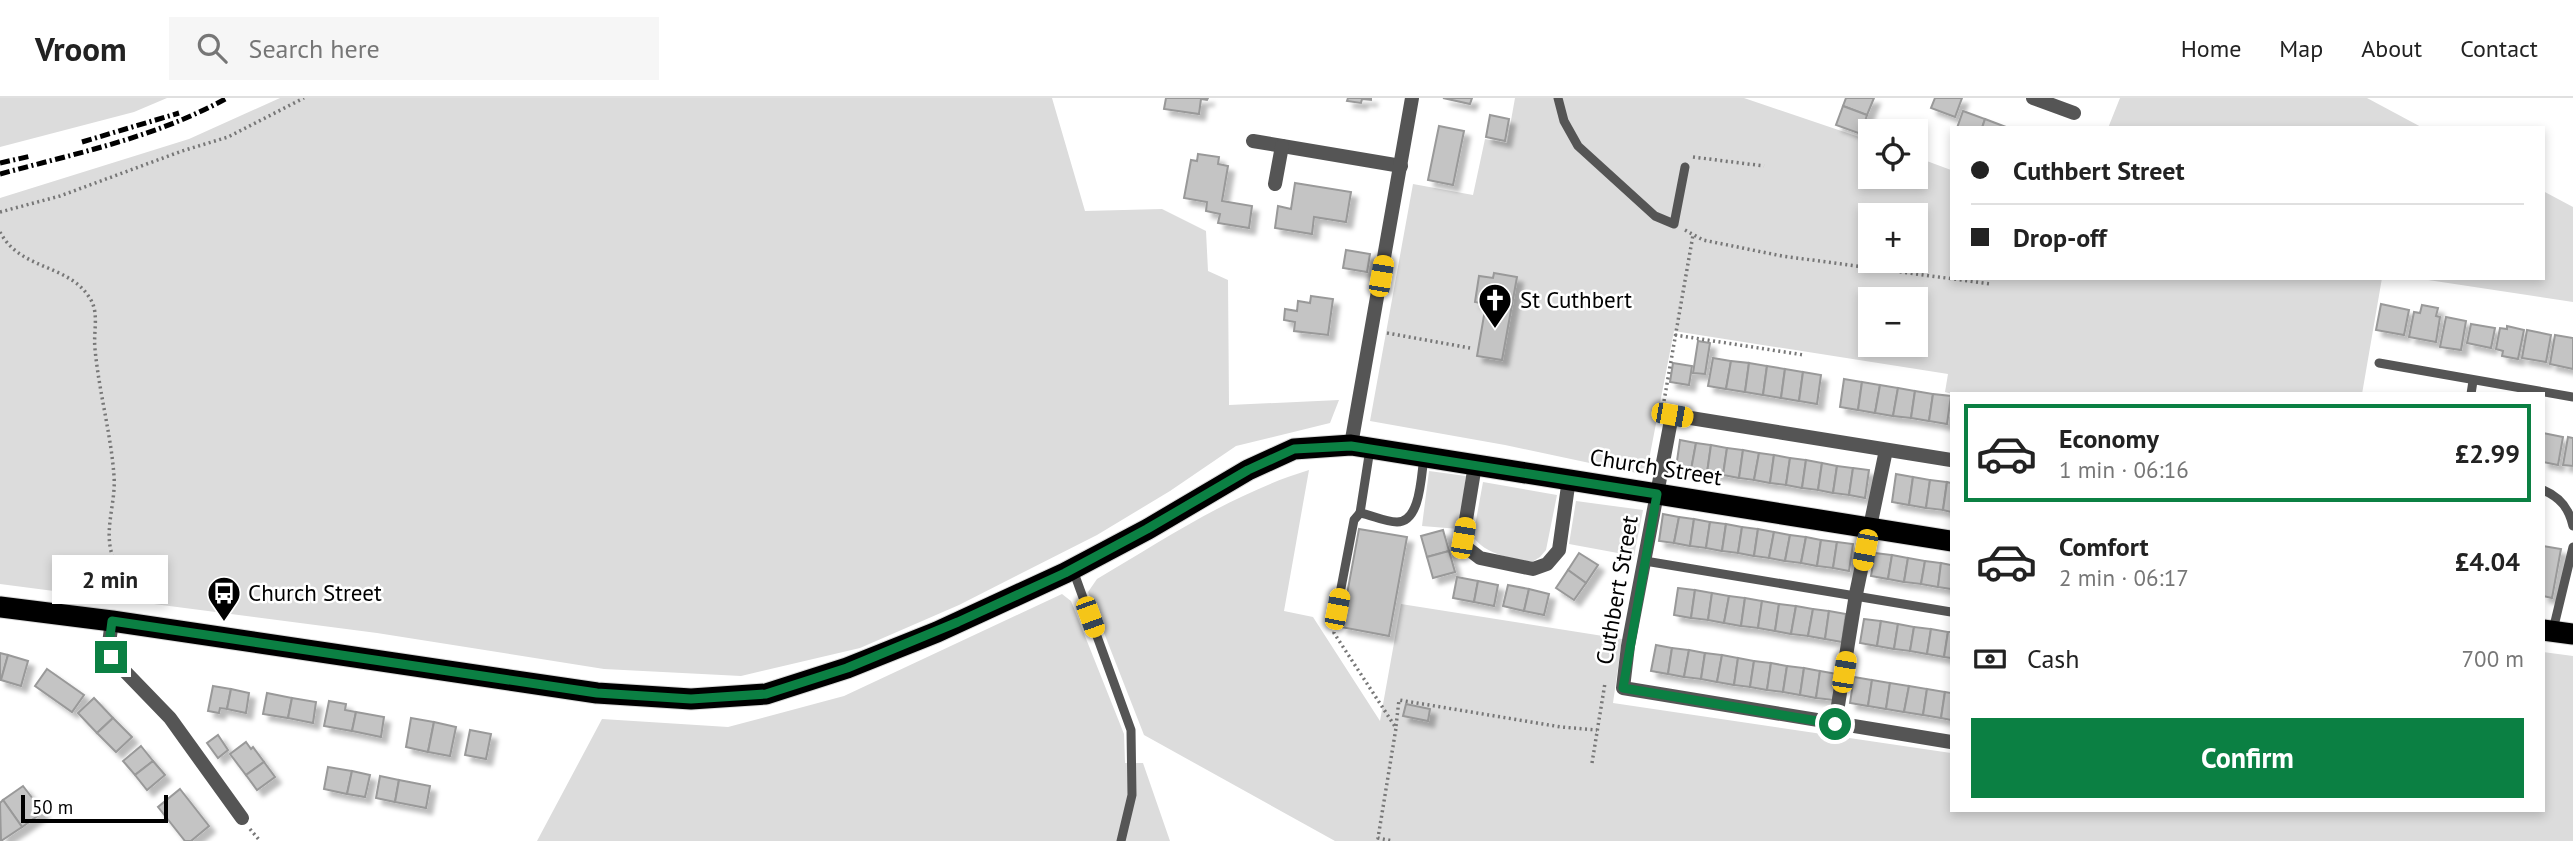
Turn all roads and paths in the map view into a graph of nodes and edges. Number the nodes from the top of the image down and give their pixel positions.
1 (304, 98) edge
2 (1412, 98) edge
3 (1558, 98) edge
4 (2033, 98) edge
5 (2074, 113) dead end
6 (1253, 141) dead end
7 (1282, 146) junction
8 (1401, 166) junction
9 (1764, 166) dead end
10 (1685, 167) joint
11 (1275, 184) dead end
12 (0, 212) edge
13 (1674, 224) junction
14 (0, 232) edge
15 (1693, 235) junction
16 (1950, 278) edge
17 (1962, 280) edge
18 (1992, 284) dead end
19 (1371, 330) junction
20 (1675, 335) junction
21 (1470, 348) dead end
22 (1804, 355) dead end
23 (2379, 363) dead end
24 (2473, 381) junction
25 (2471, 392) edge
26 (2542, 392) edge
27 (2545, 393) edge
28 (2573, 397) edge
29 (1672, 415) junction
30 (1361, 447) junction
31 (1886, 450) junction
32 (1424, 457) junction
33 (1950, 460) edge
34 (1475, 465) junction
35 (1569, 479) junction
36 (2545, 491) edge
37 (1657, 494) junction
38 (1360, 513) junction
39 (2573, 526) edge
40 (1869, 528) junction
41 (1950, 541) edge
42 (2573, 547) edge
43 (1645, 561) junction
44 (1072, 569) junction
45 (1856, 594) junction
46 (0, 607) edge
47 (1337, 609) joint
48 (1950, 612) edge
49 (112, 621) junction
50 (139, 625) junction
51 (2556, 631) edge
52 (1606, 680) dead end
53 (1835, 724) junction
54 (1396, 729) junction
55 (1597, 730) junction
56 (1950, 742) edge
57 (1592, 763) dead end
58 (242, 818) dead end
59 (1121, 841) edge
60 (1393, 841) edge

1 - 12 path
2 - 8 street
3 - 13 lane
4 - 5 street
6 - 7 street
7 - 8 street
7 - 11 street
8 - 19 street
9 - 10 path
10 - 13 lane
13 - 15 path
14 - 50 path
15 - 16 path
15 - 20 path
17 - 18 path
19 - 21 path
19 - 30 street
20 - 22 path
20 - 29 path
23 - 24 lane
24 - 25 lane
24 - 26 lane
27 - 28 lane
29 - 31 street
29 - 37 street, Cuthbert Street
30 - 32 highway, Church Street
30 - 38 lane
30 - 44 highway, Church Street
31 - 33 street
31 - 40 street
32 - 34 highway, Church Street
32 - 38 lane
34 - 35 highway, Church Street
34 - 35 street
35 - 37 highway, Church Street
36 - 39 lane
37 - 40 highway, Church Street
37 - 43 street, Cuthbert Street
38 - 47 lane
40 - 41 highway, Church Street
40 - 45 street
42 - 51 lane
43 - 45 lane
43 - 53 street, Cuthbert Street
44 - 50 highway, Church Street
44 - 59 lane
45 - 48 lane
45 - 53 street
46 - 49 highway, Church Street
47 - 54 path
49 - 50 highway, Church Street
49 - 58 street
52 - 55 path
53 - 56 street, Cuthbert Street
54 - 55 path
54 - 60 path
55 - 57 path

